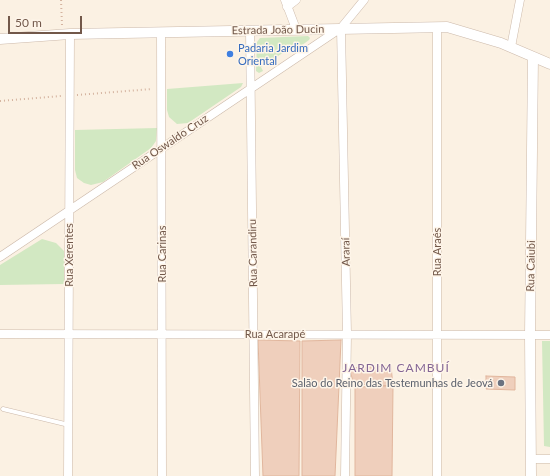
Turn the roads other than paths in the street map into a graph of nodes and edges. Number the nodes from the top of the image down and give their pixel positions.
1 (296, 0) edge
2 (364, 0) edge
3 (520, 0) edge
4 (286, 3) edge
5 (437, 27) junction
6 (341, 28) junction
7 (296, 29) junction
8 (250, 30) junction
9 (161, 32) junction
10 (66, 34) junction
11 (0, 39) edge
12 (511, 47) junction
13 (533, 57) junction
14 (550, 64) edge
15 (251, 88) junction
16 (162, 149) junction
17 (69, 209) junction
18 (0, 257) edge
19 (69, 333) junction
20 (0, 334) edge
21 (163, 334) junction
22 (254, 334) junction
23 (347, 334) junction
24 (438, 334) junction
25 (530, 335) junction
26 (550, 335) edge
27 (3, 409) dead end
28 (69, 425) junction
29 (531, 459) junction
30 (550, 459) edge
31 (68, 476) edge
32 (162, 476) edge
33 (255, 476) edge
34 (345, 476) edge
35 (437, 476) edge
36 (531, 476) edge

1 - 4 street
2 - 6 street, Rua Oswaldo Cruz
3 - 12 street
4 - 7 street
5 - 6 street, Estrada João Ducin
5 - 12 street, Estrada João Ducin
5 - 24 street, Rua Araés
6 - 7 street, Estrada João Ducin
6 - 15 street, Rua Oswaldo Cruz
6 - 23 street, Araraí
7 - 8 street, Estrada João Ducin
8 - 9 street, Estrada João Ducin
8 - 15 street, Rua Carandiru
9 - 10 street, Estrada João Ducin
9 - 16 street, Rua Carinas
10 - 11 street, Estrada João Ducin
10 - 17 street, Rua Xerentes
12 - 13 street, Estrada João Ducin
13 - 14 street, Estrada João Ducin
13 - 25 street, Rua Caiubi
15 - 16 street, Rua Oswaldo Cruz
15 - 22 street, Rua Carandiru
16 - 17 street, Rua Oswaldo Cruz
16 - 21 street, Rua Carinas
17 - 18 street, Rua Oswaldo Cruz
17 - 19 street, Rua Xerentes
19 - 20 street, Rua Acarapé
19 - 21 street, Rua Acarapé
19 - 28 street, Rua Xerentes
21 - 22 street, Rua Acarapé
21 - 32 street, Rua Carinas
22 - 23 street, Rua Acarapé
22 - 33 street, Rua Carandiru
23 - 24 street, Rua Acarapé
23 - 34 street, Araraí
24 - 25 street, Rua Acarapé
24 - 35 street, Rua Araés
25 - 26 street, Rua Acarapé
25 - 29 street, Rua Caiubi
27 - 28 lane
28 - 31 street, Rua Xerentes
29 - 30 street
29 - 36 street, Rua Caiubi

